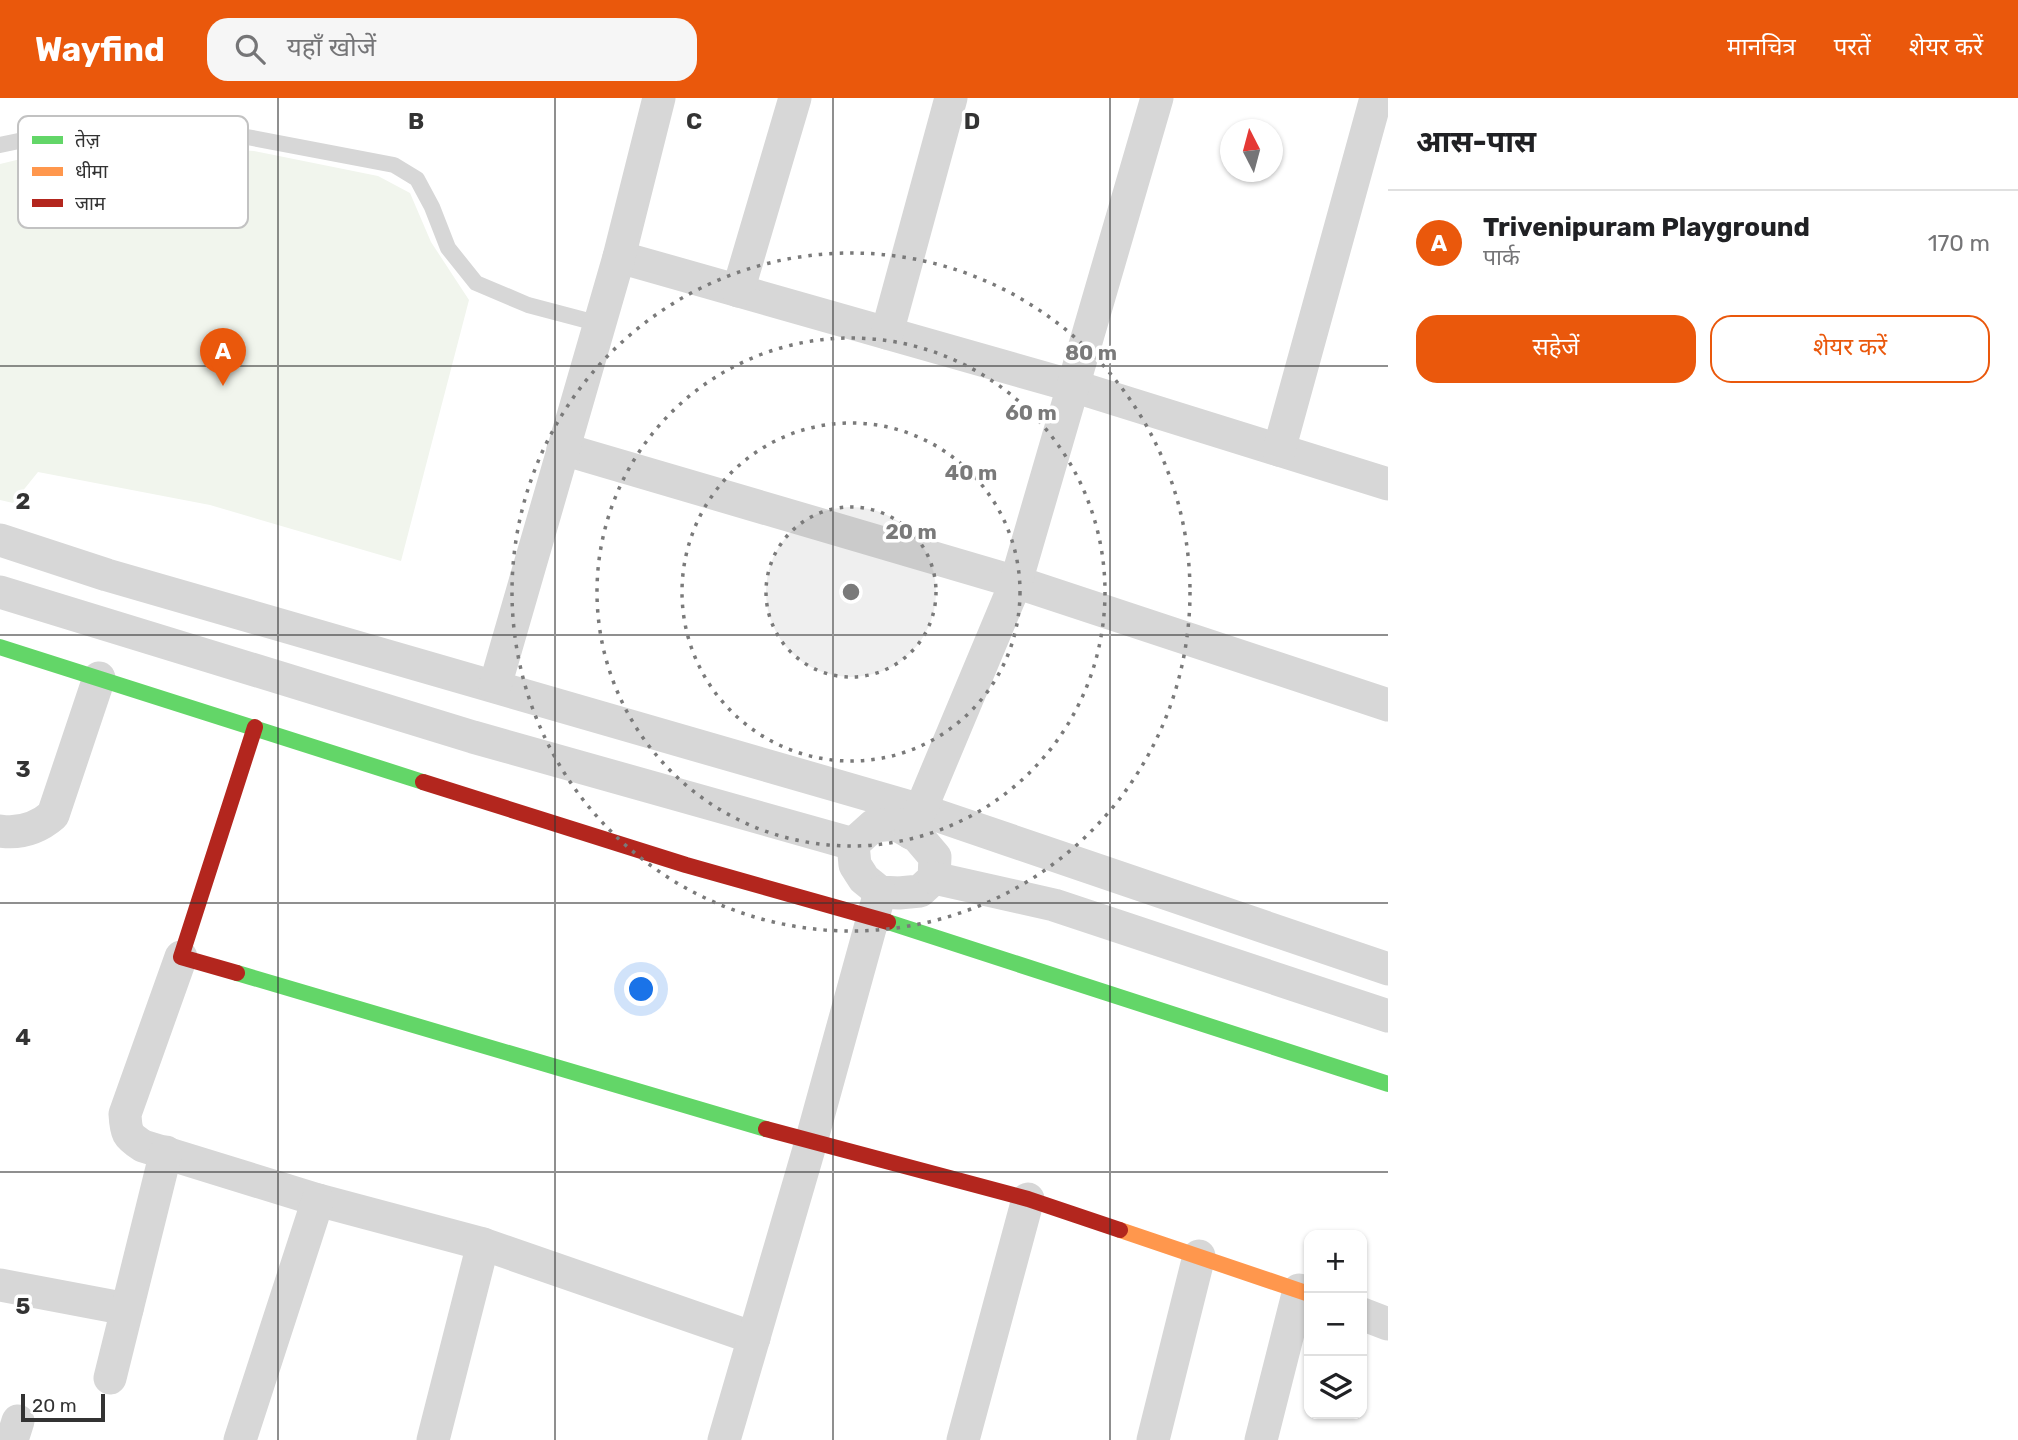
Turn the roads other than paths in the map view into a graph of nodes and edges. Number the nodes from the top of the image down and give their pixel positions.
1 (659, 98) edge
2 (795, 98) edge
3 (951, 98) edge
4 (1157, 98) edge
5 (1376, 98) edge
6 (248, 137) edge
7 (18, 141) edge
8 (0, 145) edge
9 (619, 257) junction
10 (738, 291) junction
11 (600, 324) junction
12 (887, 333) junction
13 (1073, 386) junction
14 (563, 449) junction
15 (1279, 450) junction
16 (1388, 484) edge
17 (0, 540) edge
18 (1016, 582) junction
19 (0, 592) edge
20 (0, 647) edge
21 (99, 678) junction
22 (495, 686) junction
23 (1388, 705) edge
24 (255, 727) junction
25 (916, 821) junction
26 (0, 831) edge
27 (853, 844) junction
28 (934, 878) junction
29 (876, 904) junction
30 (181, 957) junction
31 (1388, 969) edge
32 (1388, 1016) edge
33 (1388, 1084) edge
34 (811, 1142) junction
35 (166, 1152) junction
36 (1028, 1199) junction
37 (318, 1200) junction
38 (483, 1244) junction
39 (1199, 1256) junction
40 (0, 1284) edge
41 (1304, 1292) edge
42 (127, 1309) junction
43 (1367, 1316) edge
44 (1388, 1324) edge
45 (754, 1338) junction
46 (110, 1378) dead end
47 (240, 1440) edge
48 (433, 1440) edge
49 (724, 1440) edge
50 (963, 1440) edge
51 (1153, 1440) edge
52 (1262, 1440) edge

1 - 9 street
2 - 10 street
3 - 12 street
4 - 13 street
5 - 15 street
6 - 11 lane
7 - 8 lane
9 - 10 street
9 - 11 street
10 - 12 street
11 - 14 street
12 - 13 street
13 - 15 street
13 - 18 street
14 - 18 street
14 - 22 street
15 - 16 street
17 - 22 street
18 - 23 street
18 - 25 street
19 - 27 street
20 - 21 street
21 - 24 street
21 - 26 street
22 - 25 street
24 - 29 street
24 - 30 street
25 - 27 street
25 - 28 street
25 - 31 street
27 - 29 street
28 - 29 street
28 - 32 street
29 - 33 street
29 - 34 street
30 - 34 street
30 - 35 street
34 - 36 street
34 - 45 street
35 - 37 street
35 - 42 street
36 - 39 street
36 - 50 street
37 - 38 street
37 - 47 street
38 - 45 street
38 - 48 street
39 - 41 street
39 - 51 street
40 - 42 street
41 - 52 street
42 - 46 street
43 - 44 street
45 - 49 street

